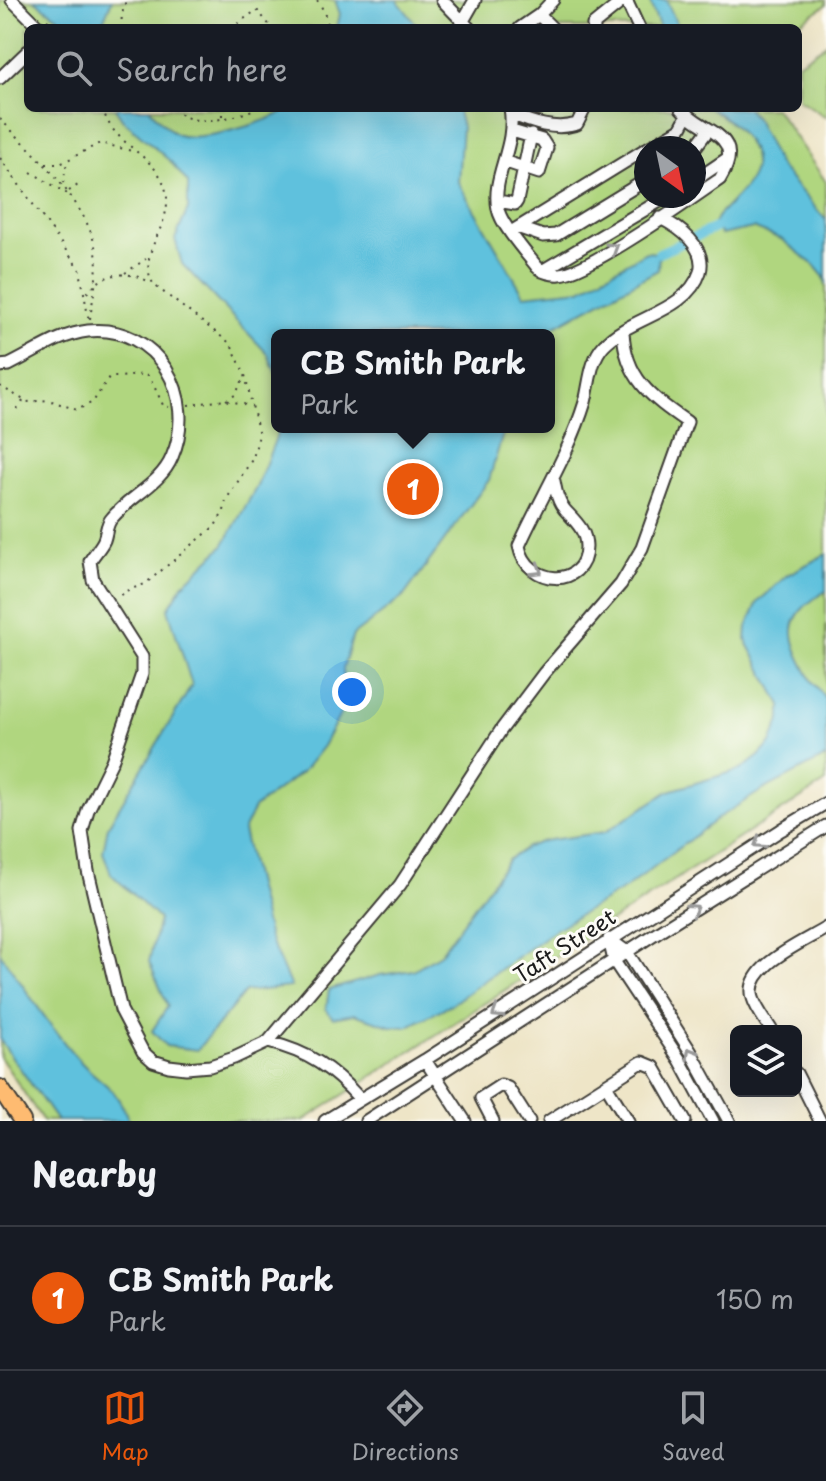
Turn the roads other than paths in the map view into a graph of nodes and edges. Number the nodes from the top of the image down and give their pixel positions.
1 (12, 0) edge
2 (442, 0) edge
3 (475, 0) edge
4 (553, 0) edge
5 (625, 0) edge
6 (539, 15) junction
7 (36, 24) edge
8 (466, 24) edge
9 (526, 24) edge
10 (548, 24) edge
11 (594, 24) edge
12 (637, 24) edge
13 (24, 55) edge
14 (0, 78) edge
15 (511, 112) edge
16 (513, 112) edge
17 (583, 112) edge
18 (684, 112) edge
19 (709, 129) junction
20 (512, 131) junction
21 (531, 135) junction
22 (668, 136) edge
23 (704, 136) edge
24 (634, 156) edge
25 (728, 158) junction
26 (506, 162) junction
27 (523, 169) junction
28 (706, 173) edge
29 (634, 187) edge
30 (706, 189) edge
31 (498, 201) junction
32 (648, 208) edge
33 (677, 208) edge
34 (685, 208) edge
35 (660, 218) junction
36 (515, 230) junction
37 (686, 232) junction
38 (542, 271) junction
39 (623, 331) junction
40 (0, 366) edge
41 (554, 481) junction
42 (826, 803) edge
43 (826, 826) edge
44 (826, 928) edge
45 (609, 939) junction
46 (627, 952) junction
47 (614, 961) junction
48 (769, 1025) edge
49 (268, 1042) junction
50 (425, 1060) junction
51 (436, 1076) junction
52 (802, 1085) edge
53 (607, 1087) junction
54 (0, 1088) edge
55 (360, 1099) junction
56 (22, 1121) edge
57 (325, 1121) edge
58 (366, 1121) edge
59 (465, 1121) edge
60 (493, 1121) edge
61 (529, 1121) edge
62 (549, 1121) edge
63 (628, 1121) edge
64 (685, 1121) edge
65 (713, 1121) edge
66 (729, 1121) edge
67 (820, 1121) edge

1 - 7 street
2 - 8 street
3 - 8 street
4 - 6 street
5 - 11 street
5 - 12 street
6 - 9 street
6 - 10 street
13 - 14 street
15 - 20 street
16 - 17 street
18 - 19 street
18 - 22 street
19 - 23 street
19 - 25 street
20 - 21 street
20 - 26 street
21 - 27 street
21 - 27 street
24 - 36 street
25 - 28 street
25 - 30 street
26 - 27 street
26 - 31 street
27 - 31 street
29 - 36 street
31 - 36 street
32 - 38 street
33 - 35 street
34 - 37 street
35 - 37 street
38 -> 35 street
36 - 38 street
37 - 39 street
39 - 41 street
39 - 49 street
40 - 49 street
41 -> 41 street
42 -> 45 street, Taft Street
46 -> 43 street, Taft Street
44 - 48 street
45 - 46 street
45 - 47 street
45 -> 50 street, Taft Street
46 - 47 street, Taft Street
66 -> 46 street
47 - 51 street, Taft Street
47 - 65 street
49 - 55 street
50 - 51 street
50 - 55 street, Taft Street
51 - 58 street, Taft Street
51 - 59 street
52 - 67 street
53 - 62 street
53 - 63 street
53 - 64 street
54 - 56 highway
55 - 57 street, Taft Street
60 - 61 street

